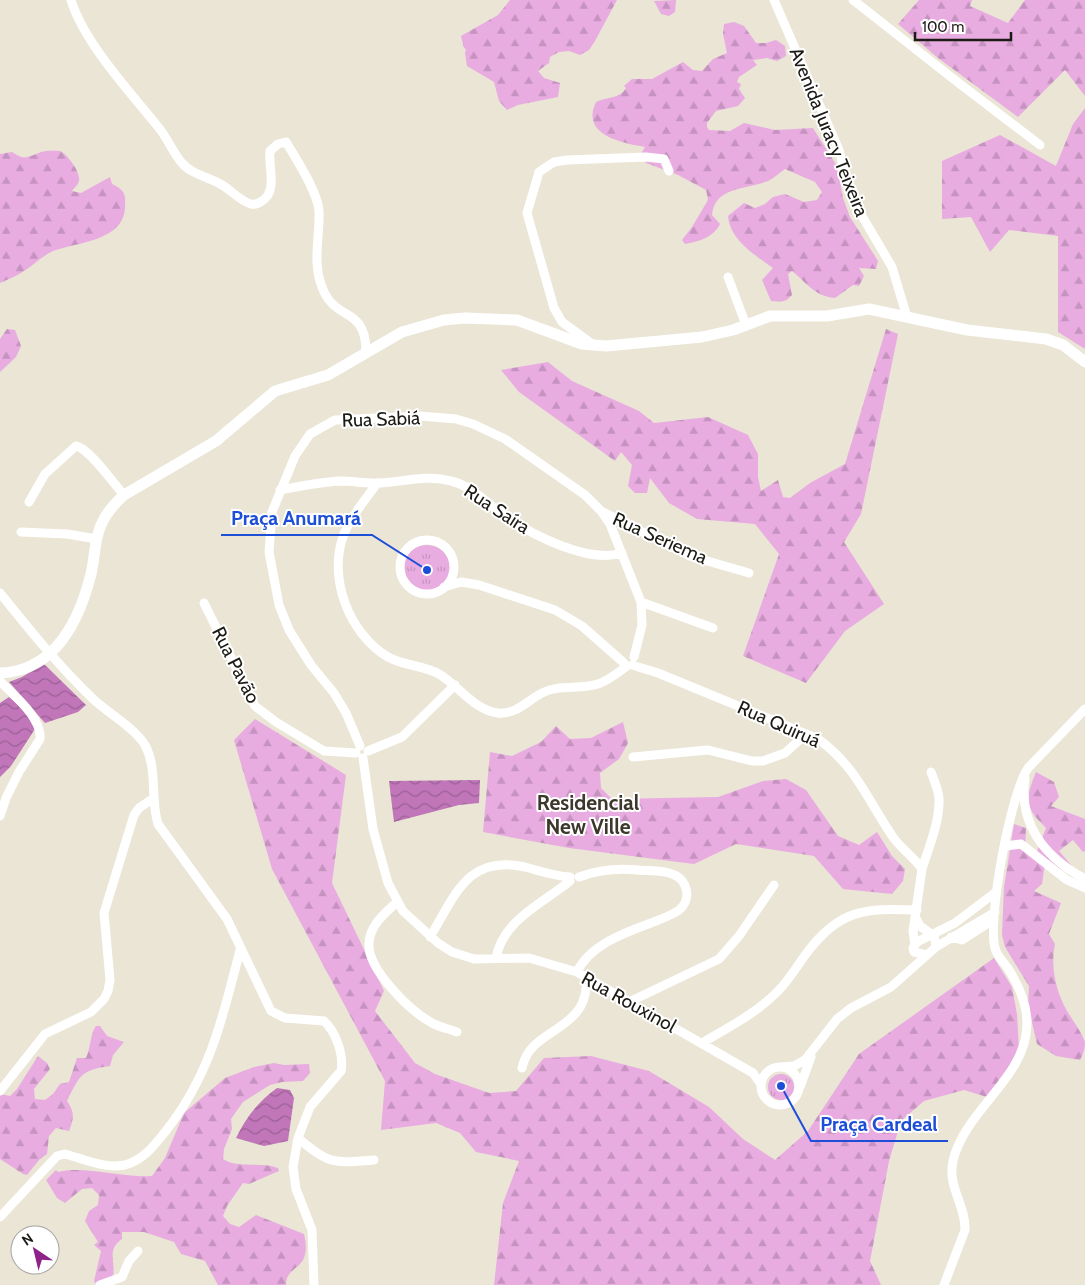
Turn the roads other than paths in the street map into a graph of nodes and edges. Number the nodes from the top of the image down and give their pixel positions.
1 (71, 0) edge
2 (774, 0) edge
3 (853, 0) edge
4 (1040, 145) dead end
5 (669, 171) dead end
6 (728, 277) dead end
7 (907, 317) junction
8 (746, 325) junction
9 (594, 346) junction
10 (366, 352) junction
11 (1085, 362) edge
12 (378, 483) junction
13 (280, 490) junction
14 (124, 495) junction
15 (29, 502) dead end
16 (601, 511) junction
17 (21, 532) dead end
18 (97, 539) junction
19 (622, 553) junction
20 (453, 565) junction
21 (749, 572) dead end
22 (479, 585) junction
23 (444, 587) junction
24 (0, 593) edge
25 (640, 602) junction
26 (204, 603) dead end
27 (656, 608) junction
28 (642, 612) junction
29 (713, 628) dead end
30 (50, 655) junction
31 (629, 660) junction
32 (0, 674) edge
33 (0, 681) edge
34 (455, 685) junction
35 (1085, 709) edge
36 (806, 734) junction
37 (362, 752) junction
38 (633, 757) dead end
39 (1028, 768) junction
40 (931, 772) dead end
41 (154, 798) junction
42 (1012, 812) junction
43 (0, 816) edge
44 (1026, 816) junction
45 (1031, 828) junction
46 (1012, 843) junction
47 (922, 869) junction
48 (1085, 879) edge
49 (574, 881) junction
50 (774, 885) dead end
51 (1085, 888) edge
52 (996, 892) junction
53 (396, 902) junction
54 (984, 902) junction
55 (916, 914) junction
56 (993, 915) junction
57 (946, 928) junction
58 (933, 934) junction
59 (430, 937) junction
60 (952, 939) junction
61 (502, 946) junction
62 (914, 946) junction
63 (936, 947) junction
64 (240, 950) junction
65 (927, 955) junction
66 (496, 958) junction
67 (508, 958) junction
68 (577, 972) junction
69 (588, 977) junction
70 (898, 980) junction
71 (646, 995) junction
72 (628, 1002) junction
73 (642, 1010) junction
74 (457, 1032) dead end
75 (720, 1032) junction
76 (702, 1043) junction
77 (714, 1048) junction
78 (812, 1050) junction
79 (781, 1067) junction
80 (522, 1068) dead end
81 (753, 1072) junction
82 (765, 1074) junction
83 (760, 1083) junction
84 (799, 1089) junction
85 (0, 1091) edge
86 (298, 1138) junction
87 (374, 1160) dead end
88 (0, 1217) edge
89 (138, 1251) dead end
90 (100, 1285) edge
91 (314, 1285) edge
92 (944, 1285) edge

1 - 10 street
2 - 7 street, Avenida Juracy Teixeira
3 - 4 street
5 - 9 street
6 - 8 street
7 - 8 main road
7 - 11 main road
8 - 9 main road
9 - 10 main road
10 - 14 main road
12 - 13 street, Rua Saíra
12 - 19 street, Rua Saíra
12 - 34 street, Rua Sabiá
13 - 16 street, Rua Sabiá
13 - 37 street, Rua Sabiá
14 - 15 street
14 - 18 main road
16 - 19 street, Rua Sabiá
16 - 21 street, Rua Seriema
17 - 18 street
18 - 30 main road
19 - 25 street, Rua Sabiá
20 - 22 street
20 - 23 street
20 - 23 street
22 - 23 street
22 - 31 street, Rua Quiruá
24 - 30 street
25 - 27 street
25 - 28 street, Rua Sabiá
26 - 37 street, Rua Pavão
27 - 28 street
27 - 29 street
28 - 31 street, Rua Sabiá
30 - 32 main road
30 - 41 street
31 - 34 street, Rua Sabiá
31 - 36 street, Rua Quiruá
33 - 43 street
34 - 37 street, Rua Pavão
35 - 39 street
36 - 38 street
36 - 47 street, Rua Quiruá
37 - 53 street, Rua Rouxinol
39 - 42 street
39 - 44 street
40 - 47 street
41 - 64 street
41 - 85 street
42 - 44 street
42 - 46 street
44 - 45 street
45 - 46 street
45 - 48 street
46 - 51 street
46 - 52 street
47 - 55 street
49 - 59 street
49 - 61 street
49 - 68 street
50 - 71 street
52 - 54 street
52 - 56 street
53 - 59 street, Rua Rouxinol
53 - 74 street
54 - 56 street
54 - 57 street
55 - 58 street
55 - 62 street
55 - 75 street
56 - 60 street
56 - 92 street
57 - 58 street
57 - 60 street
58 - 62 street
58 - 63 street
59 - 66 street, Rua Rouxinol
60 - 63 street
61 - 66 street
61 - 67 street
62 - 65 street
62 - 70 street
63 - 65 street
64 - 86 street
64 - 88 street
65 - 70 street
66 - 67 street, Rua Rouxinol
67 - 68 street, Rua Rouxinol
68 - 69 street, Rua Rouxinol
69 - 72 street, Rua Rouxinol
69 - 80 street
70 - 78 street
71 - 72 street
71 - 73 street
72 - 73 street, Rua Rouxinol
73 - 76 street, Rua Rouxinol
75 - 76 street
75 - 77 street
76 - 77 street, Rua Rouxinol
77 - 81 street, Rua Rouxinol
78 - 79 street
78 - 84 street
79 - 82 street
79 - 84 street
81 - 82 street, Rua Rouxinol
81 - 83 street, Rua Rouxinol
82 - 83 street
83 - 84 street
86 - 87 street
86 - 91 street
89 - 90 street

